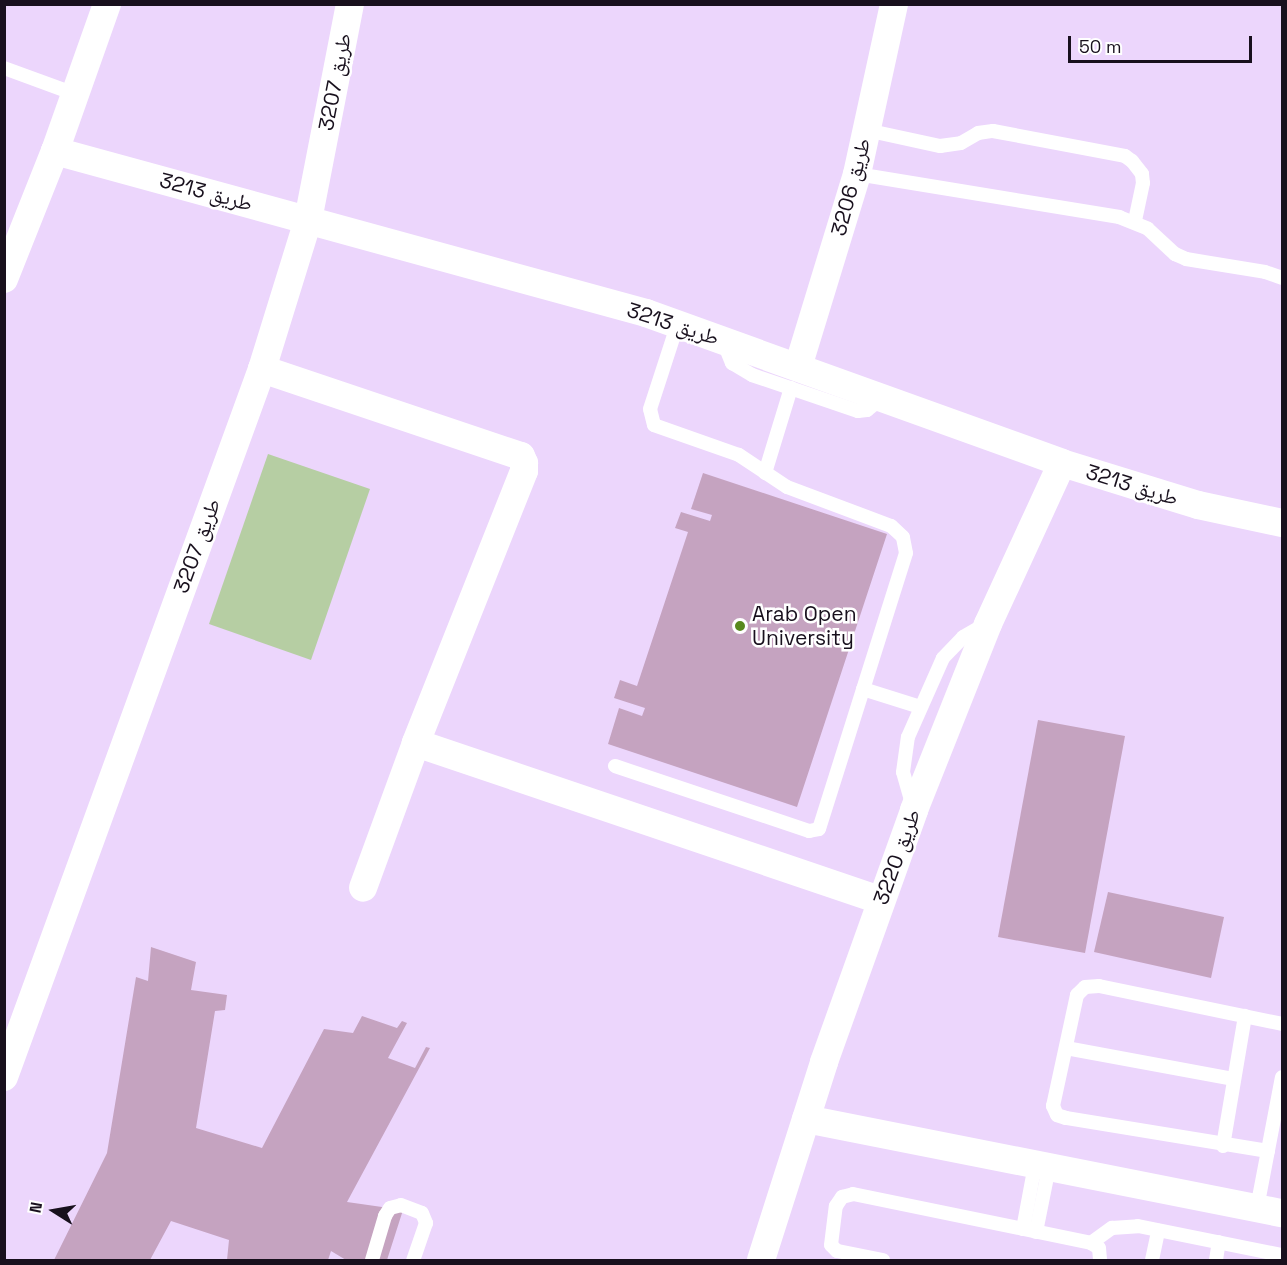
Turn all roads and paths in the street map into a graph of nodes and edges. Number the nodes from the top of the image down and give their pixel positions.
1 (107, 4) edge
2 (350, 4) edge
3 (894, 4) edge
4 (4, 68) edge
5 (75, 94) junction
6 (866, 130) junction
7 (55, 151) junction
8 (857, 174) junction
9 (308, 220) junction
10 (1135, 222) junction
11 (1282, 278) edge
12 (4, 279) edge
13 (678, 323) junction
14 (262, 369) junction
15 (794, 378) junction
16 (1062, 464) junction
17 (765, 473) junction
18 (1282, 523) edge
19 (988, 624) junction
20 (863, 689) junction
21 (920, 707) junction
22 (416, 743) junction
23 (615, 766) dead end
24 (914, 810) junction
25 (363, 888) dead end
26 (882, 900) junction
27 (1245, 1016) junction
28 (1282, 1024) edge
29 (1066, 1048) junction
30 (4, 1077) edge
31 (1282, 1077) edge
32 (1234, 1080) junction
33 (807, 1119) junction
34 (1223, 1146) junction
35 (1268, 1151) junction
36 (1042, 1166) junction
37 (1270, 1210) edge
38 (1029, 1230) junction
39 (1158, 1231) junction
40 (1219, 1242) junction
41 (1091, 1243) junction
42 (1282, 1255) edge
43 (372, 1260) edge
44 (412, 1260) edge
45 (761, 1260) edge
46 (883, 1260) edge
47 (1100, 1260) edge
48 (1152, 1260) edge
49 (1216, 1260) edge

1 - 5 street
2 - 9 street, طريق 3207
3 - 6 street, طريق 3206
4 - 5 lane
5 - 7 street
6 - 8 street, طريق 3206
6 - 10 lane
7 - 9 street, طريق 3213
7 - 12 street
8 - 10 lane
8 - 15 street, طريق 3206
9 - 13 street, طريق 3213
9 - 14 street, طريق 3207
10 - 11 lane
13 - 15 street, طريق 3213
13 - 17 lane
14 - 22 street
14 - 30 street, طريق 3207
15 - 16 street, طريق 3213
15 - 17 lane
16 - 18 street, طريق 3213
16 - 19 street, طريق 3220
17 - 20 lane
19 - 21 lane
19 - 24 street, طريق 3220
20 - 21 lane
20 - 23 lane
21 - 24 lane
22 - 25 street
22 - 26 street
24 - 26 street, طريق 3220
26 - 33 street, طريق 3220
27 - 28 lane
27 - 29 lane
27 - 32 lane
29 - 32 lane
29 - 34 lane
31 - 35 lane
32 - 34 lane
33 - 36 street
33 - 45 street, طريق 3220
34 - 35 lane
35 - 37 lane
36 - 37 street
36 - 38 lane
38 - 41 lane
38 - 46 lane
39 - 40 lane
39 - 41 lane
39 - 48 lane
40 - 42 lane
40 - 49 lane
41 - 47 lane
43 - 44 lane

